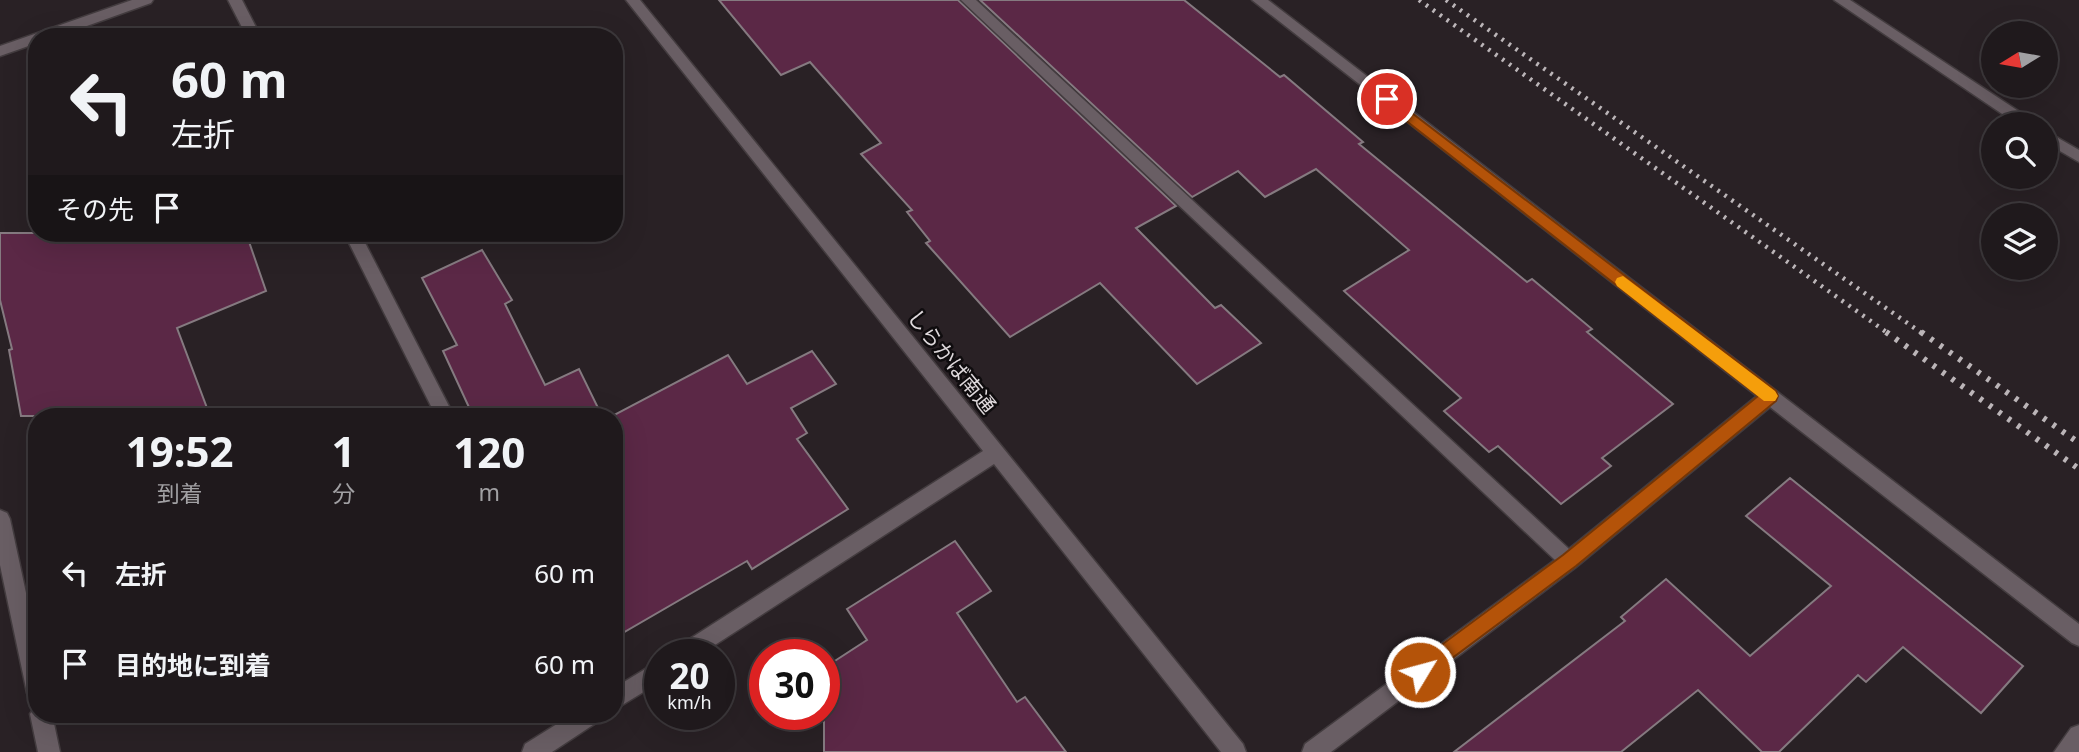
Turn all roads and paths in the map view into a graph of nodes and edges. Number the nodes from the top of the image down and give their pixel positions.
1 (146, 0) edge
2 (235, 0) edge
3 (632, 0) edge
4 (968, 0) edge
5 (1259, 0) edge
6 (1840, 0) edge
7 (67, 28) edge
8 (249, 28) edge
9 (28, 42) edge
10 (0, 51) edge
11 (2009, 112) edge
12 (2058, 144) edge
13 (2079, 157) edge
14 (357, 242) edge
15 (1770, 396) junction
16 (440, 408) edge
17 (996, 453) junction
18 (0, 519) edge
19 (1569, 561) junction
20 (2079, 636) edge
21 (707, 639) edge
22 (28, 651) edge
23 (644, 680) edge
24 (623, 694) edge
25 (43, 723) edge
26 (578, 723) edge
27 (2079, 736) edge
28 (49, 752) edge
29 (533, 752) edge
30 (1235, 752) edge
31 (1313, 752) edge
32 (2065, 752) edge

1 - 7 street
2 - 8 street
3 - 17 street, しらかば南通
4 - 19 street
5 - 15 street
6 - 11 street
9 - 10 street
12 - 13 street
14 - 16 street
15 - 19 street
15 - 20 street
17 - 21 street
17 - 30 street, しらかば南通
18 - 22 street
19 - 31 street
23 - 24 street
25 - 28 street
26 - 29 street
27 - 32 street

